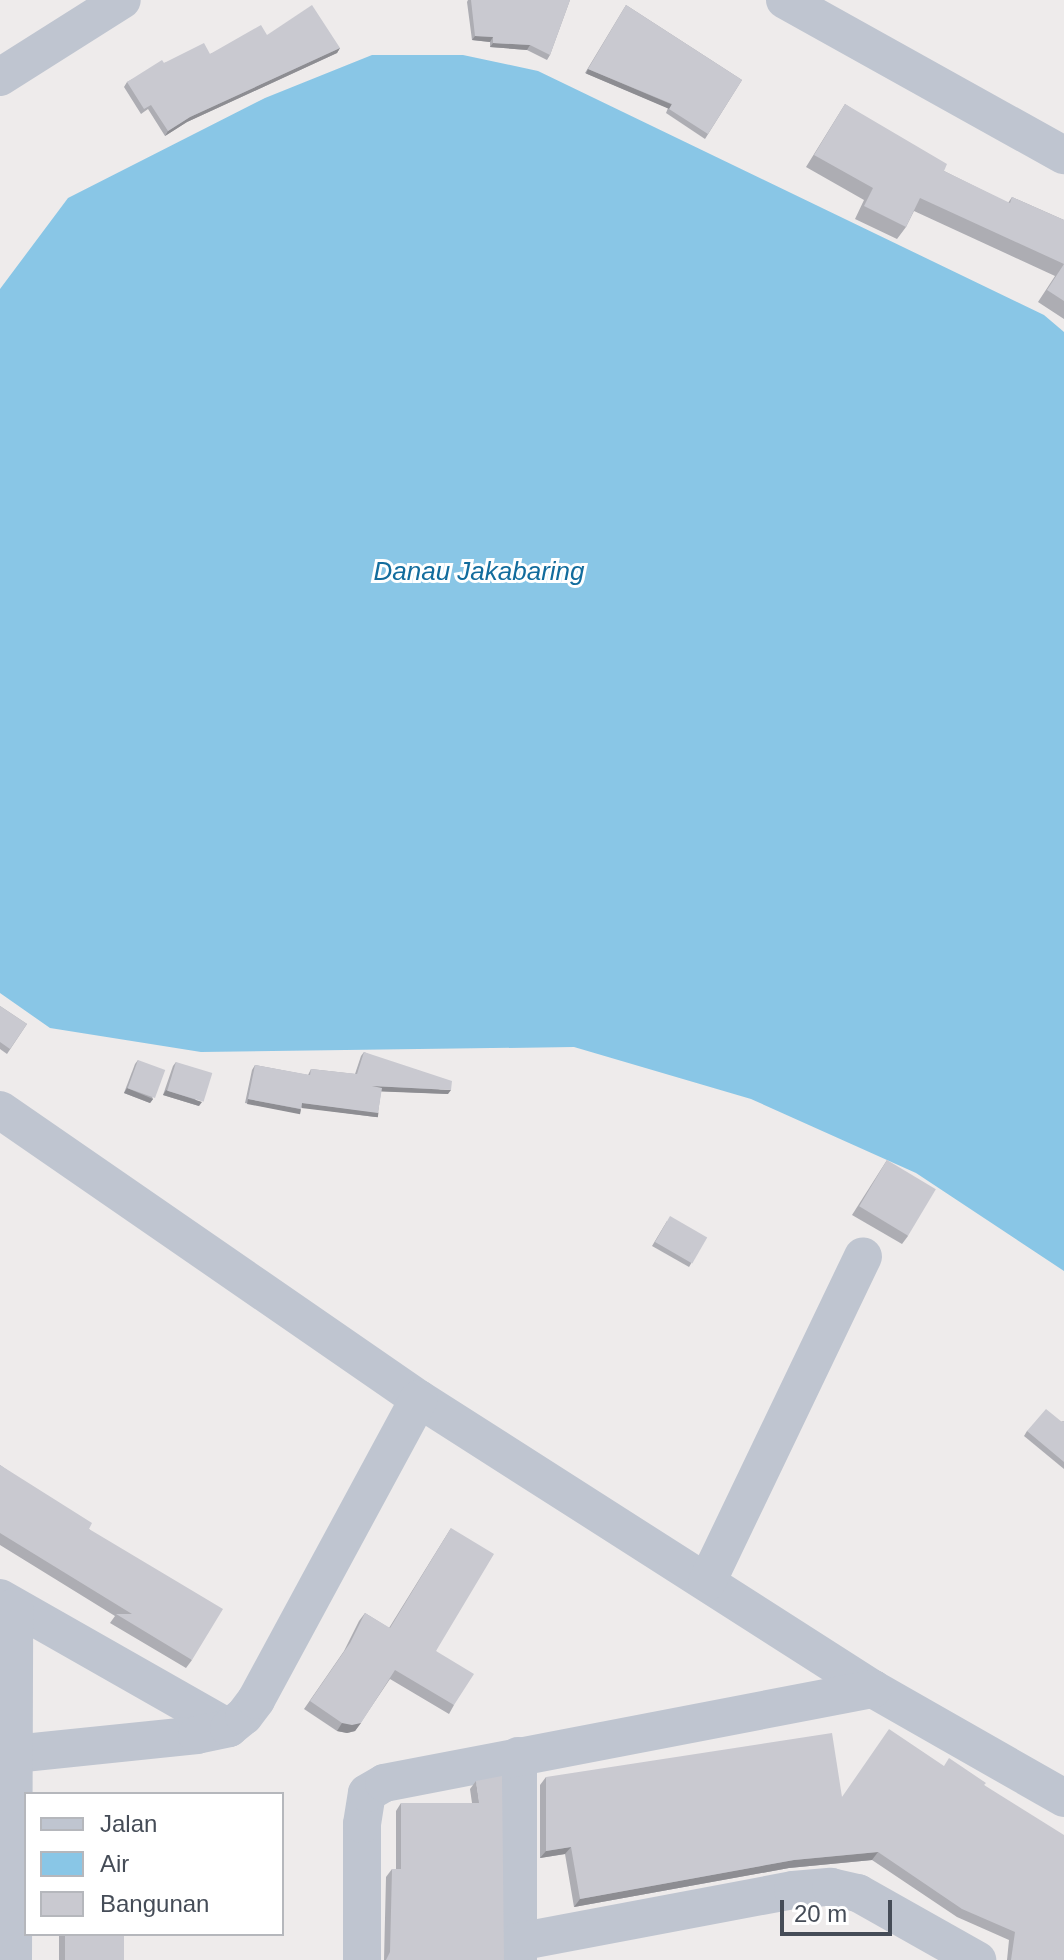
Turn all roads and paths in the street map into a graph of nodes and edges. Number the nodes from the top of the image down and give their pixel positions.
1 (122, 0) edge
2 (785, 0) edge
3 (0, 77) edge
4 (1064, 155) edge
5 (0, 1110) edge
6 (863, 1257) dead end
7 (419, 1399) junction
8 (707, 1582) junction
9 (7, 1602) edge
10 (873, 1689) junction
11 (229, 1728) junction
12 (14, 1754) junction
13 (518, 1756) junction
14 (1064, 1798) edge
15 (518, 1951) edge
16 (13, 1960) edge
17 (362, 1960) edge
18 (977, 1960) edge

1 - 3 street
2 - 4 street
5 - 7 street
6 - 8 street
7 - 8 street
7 - 11 street
8 - 10 street
9 - 11 street
9 - 12 street
10 - 13 street
10 - 14 street
11 - 12 street
12 - 16 street
13 - 15 street
13 - 17 street
15 - 18 street

